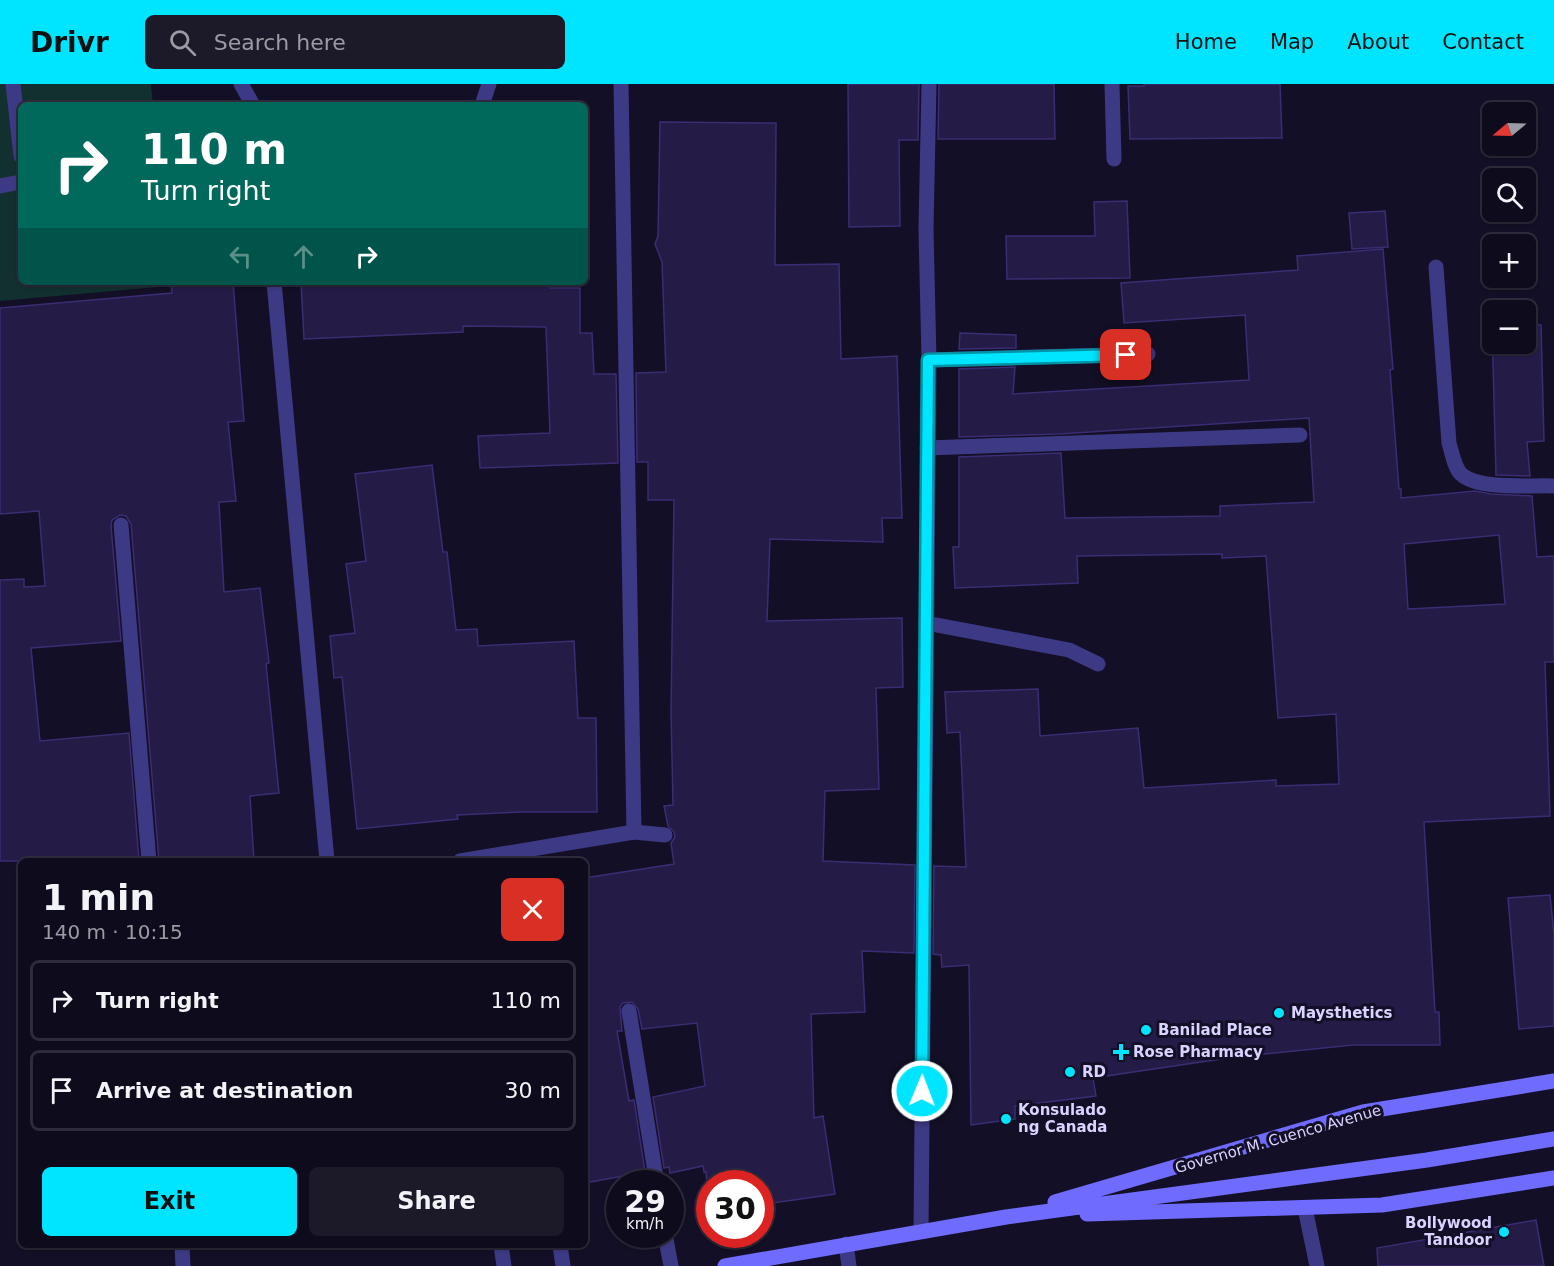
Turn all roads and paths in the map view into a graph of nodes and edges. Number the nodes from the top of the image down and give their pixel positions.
1 (12, 84) edge
2 (242, 84) edge
3 (489, 84) edge
4 (621, 84) edge
5 (929, 84) edge
6 (1112, 84) edge
7 (252, 102) edge
8 (483, 102) edge
9 (18, 132) edge
10 (1114, 159) dead end
11 (18, 183) edge
12 (0, 186) edge
13 (1436, 267) dead end
14 (274, 285) edge
15 (1148, 354) dead end
16 (928, 360) junction
17 (1300, 435) dead end
18 (927, 448) junction
19 (1554, 486) edge
20 (121, 525) dead end
21 (926, 622) junction
22 (1098, 664) dead end
23 (634, 832) junction
24 (665, 835) dead end
25 (149, 858) edge
26 (327, 858) edge
27 (489, 858) edge
28 (629, 1011) dead end
29 (1554, 1081) edge
30 (1554, 1139) edge
31 (655, 1170) edge
32 (1554, 1178) edge
33 (1305, 1208) junction
34 (1006, 1216) junction
35 (921, 1231) junction
36 (846, 1244) junction
37 (182, 1248) edge
38 (501, 1248) edge
39 (560, 1248) edge
40 (667, 1248) edge
41 (183, 1266) edge
42 (504, 1266) edge
43 (563, 1266) edge
44 (670, 1266) edge
45 (725, 1266) edge
46 (849, 1266) edge
47 (1317, 1266) edge

1 - 9 street
2 - 7 street
3 - 8 street
4 - 23 street
5 - 16 street
6 - 10 street
11 - 12 street
13 - 19 street
14 - 26 street
15 - 16 street
16 - 18 street
17 - 18 street
18 - 21 street
20 - 25 street
21 - 22 street
21 - 35 street
23 - 24 street
23 - 27 street
28 - 31 street
29 - 34 main road, Governor M. Cuenco Avenue
30 - 34 main road, Governor M. Cuenco Avenue
32 - 33 main road, Governor M. Cuenco Avenue
33 - 34 main road, Governor M. Cuenco Avenue
33 - 47 street
34 - 35 main road, Governor M. Cuenco Avenue
35 - 36 main road, Governor M. Cuenco Avenue
36 - 45 main road, Governor M. Cuenco Avenue
36 - 46 street
37 - 41 street
38 - 42 street
39 - 43 street
40 - 44 street

